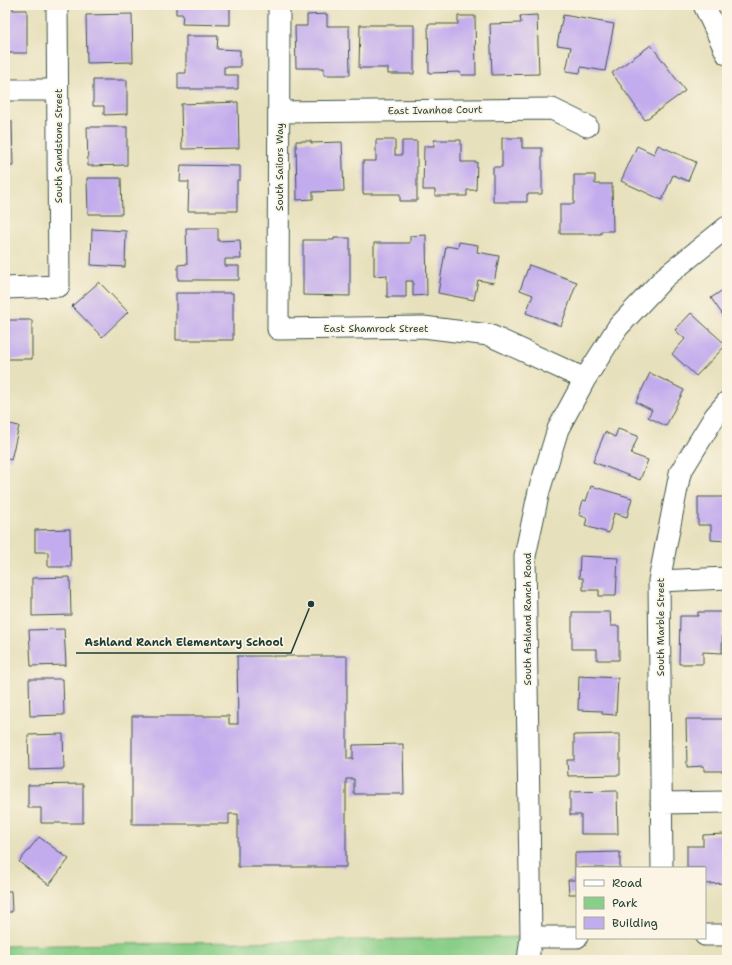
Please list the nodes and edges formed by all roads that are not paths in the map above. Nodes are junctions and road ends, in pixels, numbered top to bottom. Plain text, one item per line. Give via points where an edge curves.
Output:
1 (57, 5) edge
2 (279, 5) edge
3 (704, 5) edge
4 (727, 54) edge
5 (5, 90) edge
6 (57, 90) junction
7 (279, 112) junction
8 (587, 126) dead end
9 (727, 227) edge
10 (5, 288) edge
11 (278, 329) joint
12 (585, 379) junction
13 (727, 402) edge
14 (727, 578) edge
15 (659, 581) junction
16 (727, 802) edge
17 (661, 803) junction
18 (662, 867) edge
19 (706, 935) edge
20 (727, 935) edge
21 (576, 937) edge
22 (531, 938) junction
23 (528, 960) edge

1 - 6 street, South Sandstone Street
2 - 7 street, South Sailors Way
3 - 4 street
5 - 6 street
6 - 10 street, South Sandstone Street via 59,286
7 - 8 street, East Ivanhoe Court via 552,109
7 - 11 street, South Sailors Way
9 - 12 street, South Ashland Ranch Road via 665,277 618,327
11 - 12 street, East Shamrock Street via 423,327 489,335
12 - 22 street, South Ashland Ranch Road via 558,429 539,491 525,556
13 - 15 street, South Marble Street via 715,416 680,473
14 - 15 street
15 - 17 street, South Marble Street
16 - 17 street
17 - 18 street, South Marble Street
19 - 20 street
21 - 22 street
22 - 23 street, South Ashland Ranch Road

